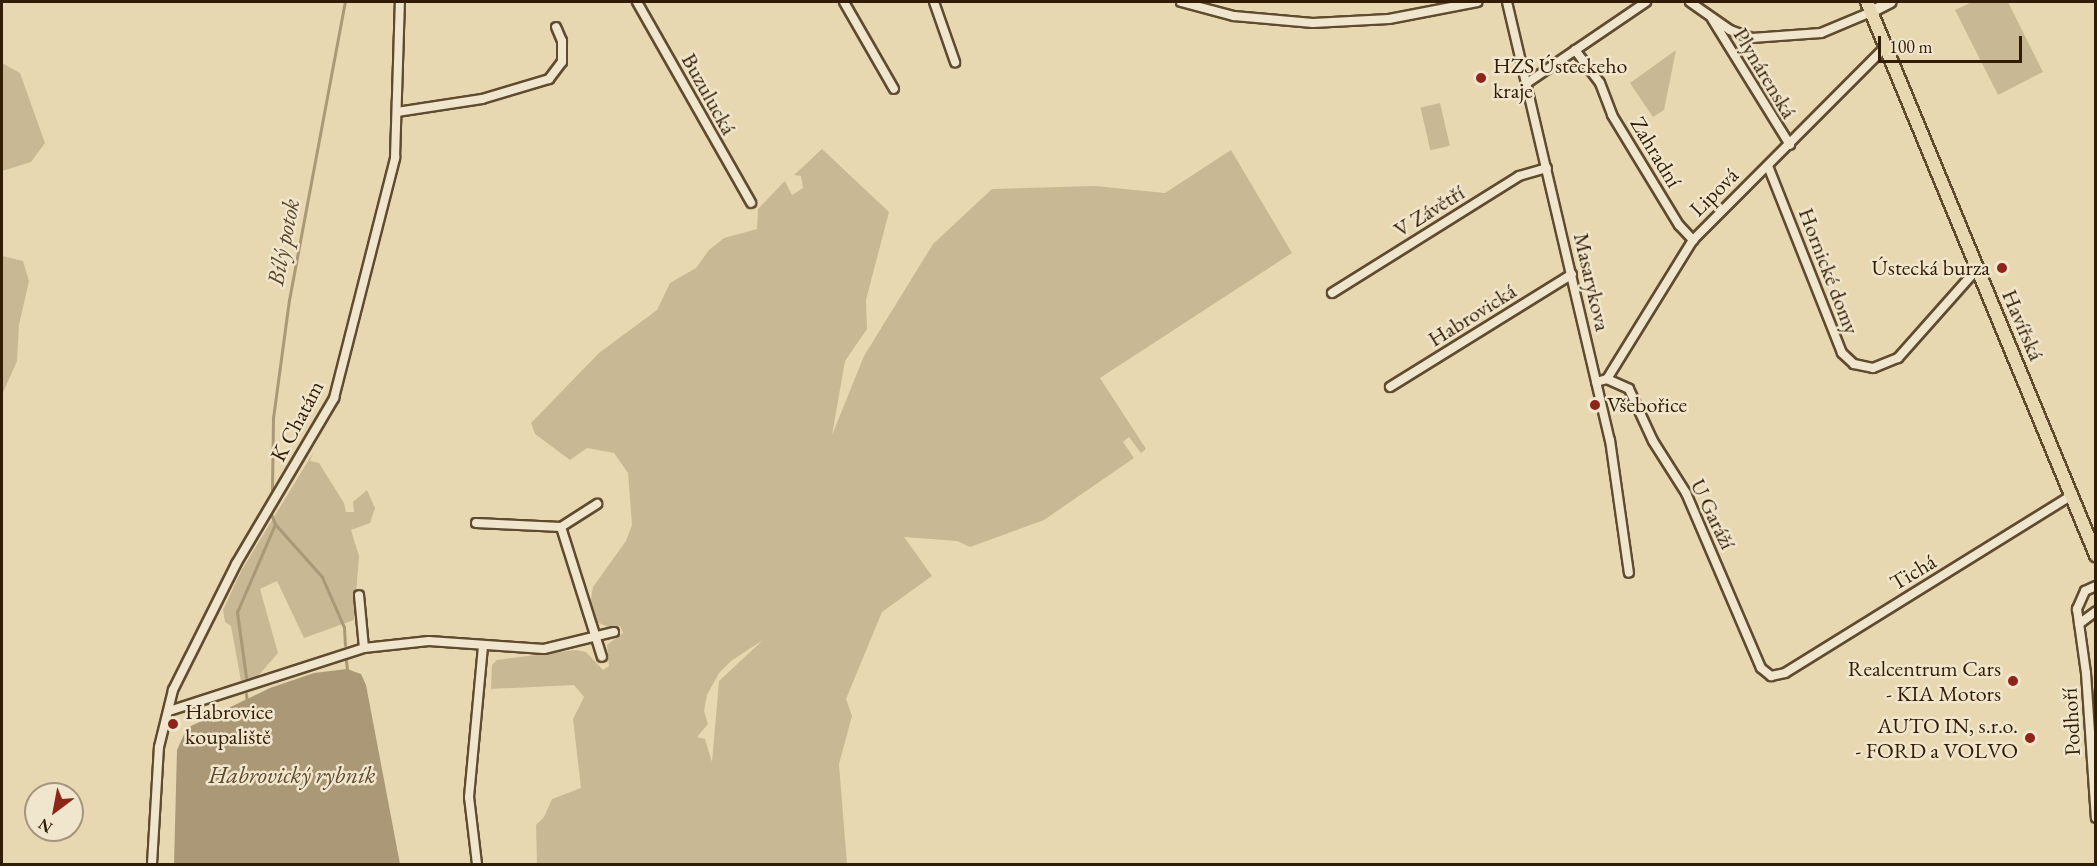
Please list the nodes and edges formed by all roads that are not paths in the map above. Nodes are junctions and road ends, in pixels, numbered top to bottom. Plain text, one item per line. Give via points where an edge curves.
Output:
1 (400, 2) edge
2 (637, 2) edge
3 (844, 2) edge
4 (934, 2) edge
5 (1181, 2) edge
6 (1477, 2) edge
7 (1507, 2) edge
8 (1646, 2) edge
9 (1690, 2) edge
10 (1891, 2) edge
11 (1869, 7) edge
12 (1712, 18) junction
13 (556, 27) dead end
14 (1885, 47) junction
15 (1575, 50) junction
16 (955, 62) dead end
17 (1527, 83) junction
18 (894, 89) dead end
19 (397, 112) junction
20 (1790, 145) junction
21 (1768, 166) junction
22 (1547, 168) junction
23 (751, 203) dead end
24 (1693, 240) junction
25 (1977, 269) junction
26 (1572, 274) junction
27 (1332, 292) dead end
28 (1607, 379) junction
29 (1596, 382) junction
30 (1390, 387) dead end
31 (2072, 495) junction
32 (597, 504) dead end
33 (476, 523) dead end
34 (561, 527) junction
35 (2096, 555) edge
36 (1629, 573) dead end
37 (2096, 586) edge
38 (359, 595) dead end
39 (2096, 611) edge
40 (2079, 624) junction
41 (614, 632) dead end
42 (597, 639) junction
43 (483, 647) junction
44 (364, 648) junction
45 (602, 657) dead end
46 (1771, 676) joint
47 (169, 711) junction
48 (2096, 818) edge
49 (152, 864) edge
50 (477, 864) edge

1 - 19 street, K Chatám
2 - 23 street, Buzulucká
3 - 18 street
4 - 16 street
5 - 6 street via 1234,16 1313,23 1389,19
7 - 17 street, Masarykova
8 - 15 street
9 - 12 street, Plynárenská
10 - 11 street
11 - 12 street, Plynárenská via 1821,33 1776,39 1752,38
11 - 14 main road, Havířská
12 - 20 street, Plynárenská
13 - 19 street via 562,41 562,62 549,79 482,99
14 - 20 street, Lipová
14 - 25 main road, Havířská
15 - 17 street
15 - 24 street, Zahradní via 1600,82 1612,115 1679,225
17 - 22 street, Masarykova
19 - 47 street, K Chatám via 395,158 334,399 236,564 173,690
20 - 21 street, Lipová
21 - 24 street, Lipová
21 - 25 street, Hornické domy via 1842,353 1854,364 1873,368 1898,358
22 - 26 street, Masarykova
22 - 27 street, V Závětří via 1520,176
24 - 28 street, Lipová
25 - 31 main road, Havířská
26 - 29 street, Masarykova
26 - 30 street, Habrovická
28 - 29 street
28 - 46 street, U Garáží via 1629,389 1653,441 1686,494 1761,668
29 - 36 street, Masarykova via 1619,490
31 - 35 main road, Havířská
31 - 46 street, Tichá via 1785,673
32 - 34 street
33 - 34 street
34 - 42 street
37 - 40 street, Podhoří via 2085,591 2080,599
38 - 44 street
39 - 40 street
40 - 48 street, Podhoří
41 - 42 street
42 - 43 street via 544,649
42 - 45 street
43 - 44 street via 429,641
43 - 50 street via 469,797
44 - 47 street
47 - 49 street, K Chatám via 159,747

